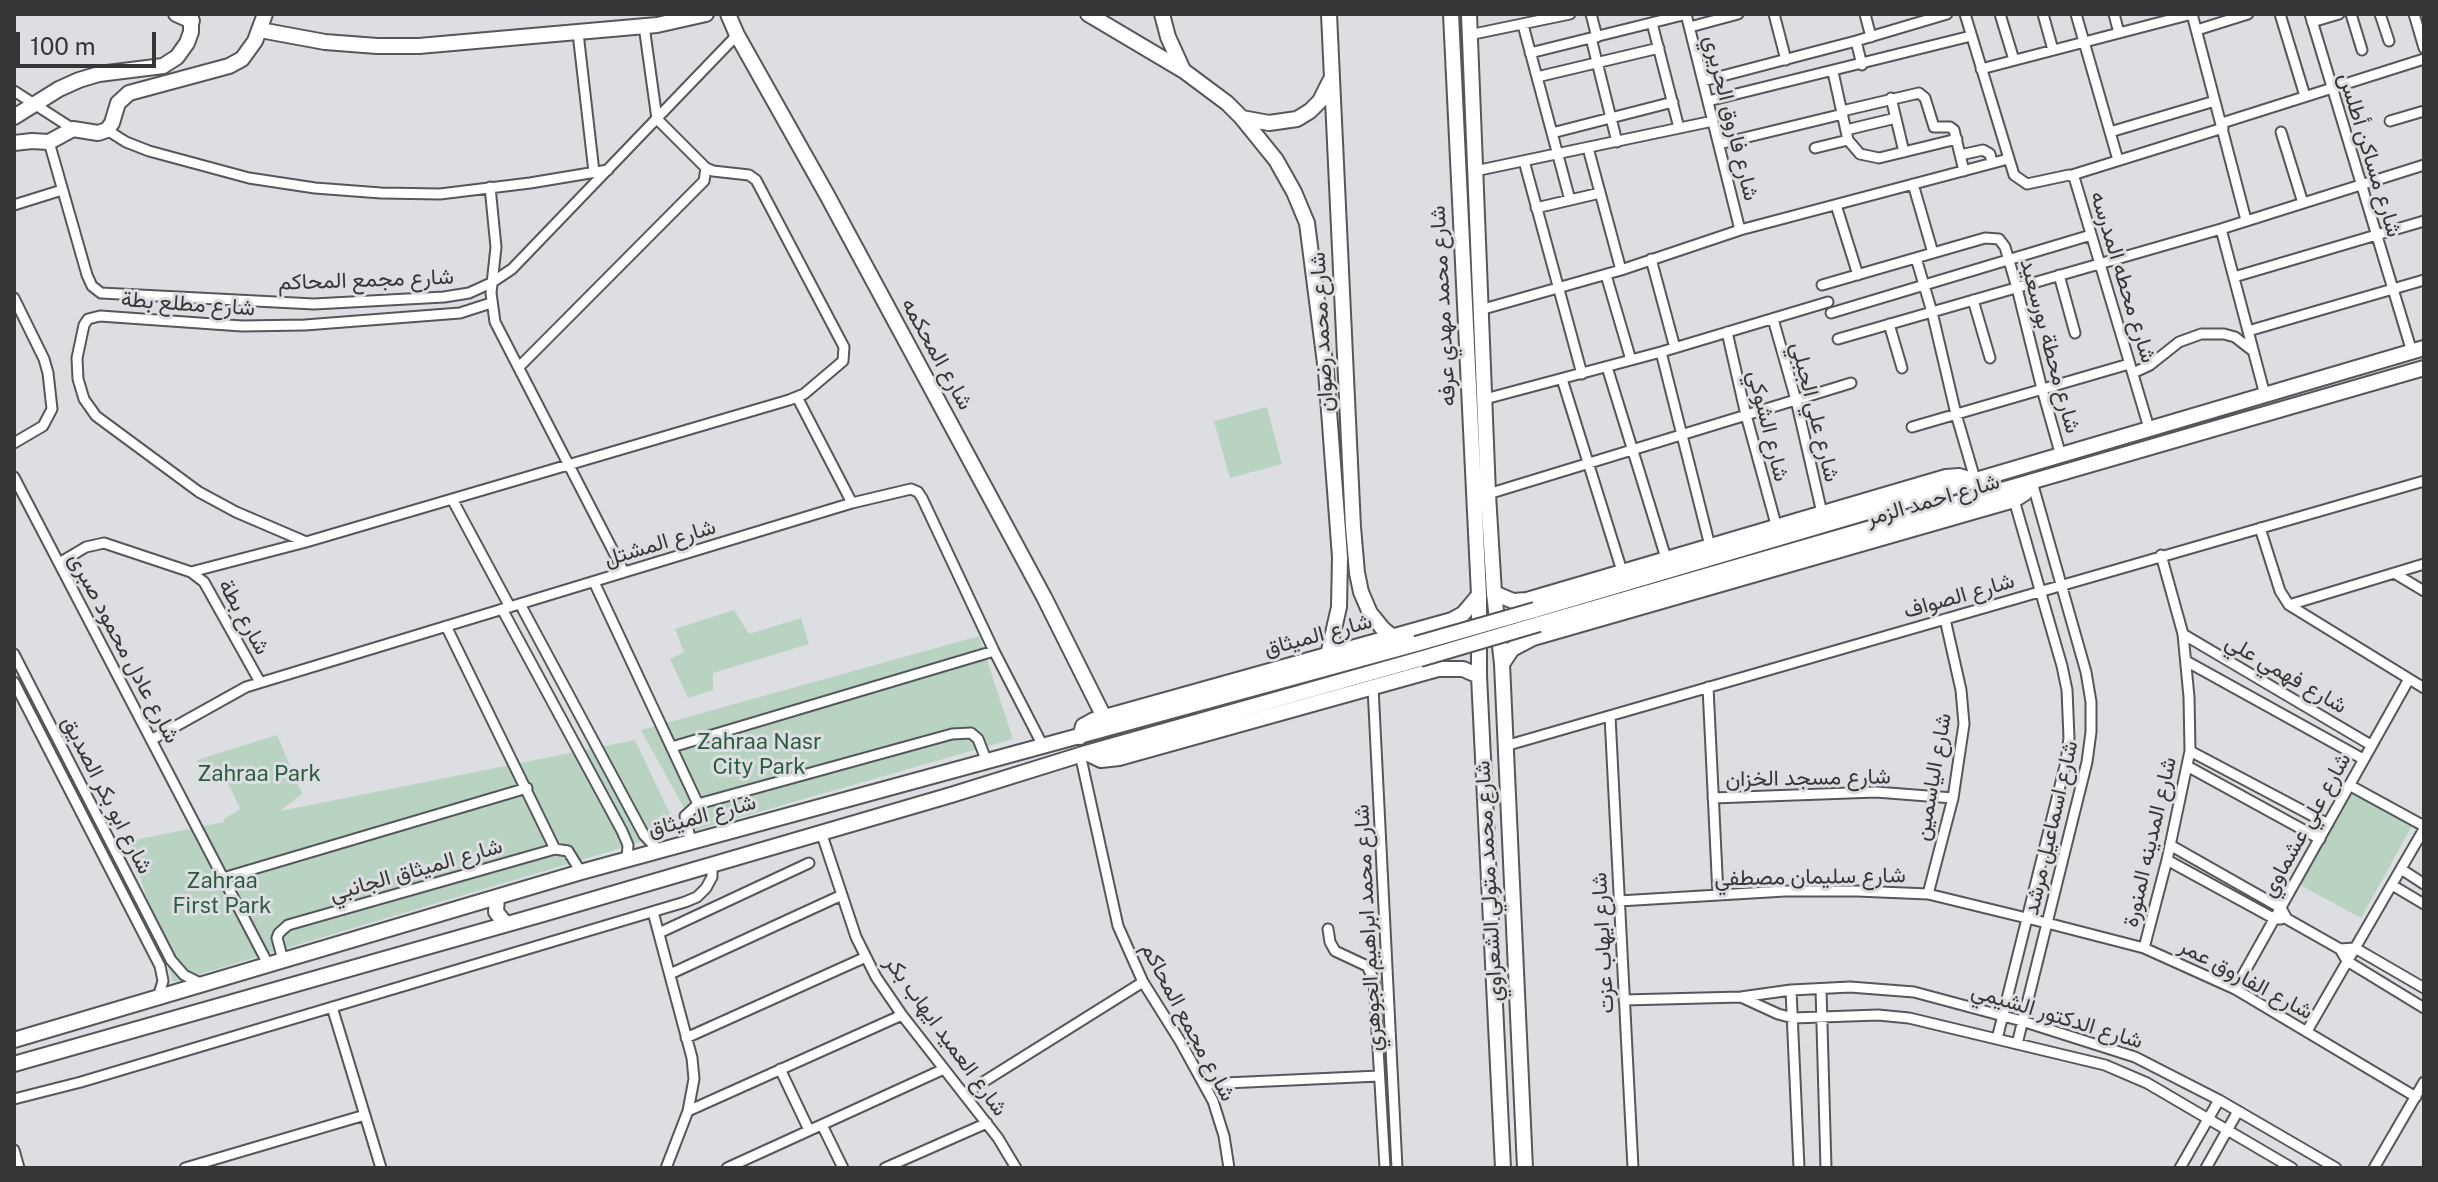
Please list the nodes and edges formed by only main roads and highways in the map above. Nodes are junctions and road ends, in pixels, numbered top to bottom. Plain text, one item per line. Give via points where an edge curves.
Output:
1 (176, 14) edge
2 (265, 14) edge
3 (706, 14) edge
4 (728, 14) edge
5 (1088, 14) edge
6 (1162, 14) edge
7 (1329, 14) edge
8 (1451, 14) edge
9 (1469, 14) edge
10 (191, 17) edge
11 (260, 30) junction
12 (146, 70) junction
13 (1184, 71) junction
14 (1332, 75) junction
15 (150, 87) junction
16 (14, 117) edge
17 (1242, 118) junction
18 (14, 143) edge
19 (2418, 350) edge
20 (2424, 368) edge
21 (1974, 480) junction
22 (2032, 482) junction
23 (1494, 593) junction
24 (1479, 595) junction
25 (1527, 600) junction
26 (1365, 604) junction
27 (1339, 607) junction
28 (1433, 626) junction
29 (1393, 637) junction
30 (1533, 638) junction
31 (1328, 655) junction
32 (1502, 664) junction
33 (1446, 667) junction
34 (1479, 676) junction
35 (1104, 717) junction
36 (1080, 737) junction
37 (1083, 754) junction
38 (1506, 767) junction
39 (1483, 769) junction
40 (1507, 796) junction
41 (1485, 798) junction
42 (497, 897) junction
43 (459, 908) junction
44 (506, 924) junction
45 (468, 935) junction
46 (14, 1040) edge
47 (14, 1064) edge
48 (1503, 1168) edge
49 (1525, 1168) edge

1 - 10 main road
2 - 11 main road
3 - 11 main road via 644,26 461,44 377,46
4 - 35 main road, شارع المحكمه
5 - 13 main road, شارع محمد رضوان
6 - 13 main road
7 - 14 main road, شارع محمد رضوان
8 - 24 main road, شارع محمد مهدي عرفه
9 - 23 main road, شارع محمد مهدي عرفه
10 - 12 main road via 187,43 177,57
11 - 15 main road via 237,62
12 - 15 main road
12 - 16 main road via 69,84
13 - 17 main road, شارع محمد رضوان
14 - 17 main road via 1320,101 1297,119 1269,123
14 - 26 main road, شارع محمد رضوان via 1353,527
15 - 18 main road via 121,99 107,130 73,129 49,142
17 - 27 main road, شارع محمد رضوان via 1276,160 1307,223 1327,385
19 - 21 main road, شارع احمد الزمر
20 - 22 main road, شارع احمد الزمر
21 - 25 main road, شارع احمد الزمر via 1953,476
21 - 36 main road, bridge
22 - 30 main road, شارع احمد الزمر via 2014,500
22 - 37 main road, bridge
23 - 25 main road, شارع احمد الزمر
23 - 32 main road, شارع محمد متولي الشعراوي
24 - 28 main road, شارع الميثاق via 1458,617
24 - 34 main road, شارع محمد متولي الشعراوي
25 - 30 main road via 1522,622
26 - 27 main road via 1353,610
26 - 29 main road, شارع محمد رضوان
27 - 31 main road, شارع محمد رضوان
28 - 29 main road, شارع الميثاق
28 - 33 main road via 1446,644
29 - 31 main road, شارع الميثاق
30 - 32 main road, شارع احمد الزمر via 1512,649
31 - 35 main road, شارع الميثاق
32 - 38 main road, شارع محمد متولي الشعراوي
33 - 34 main road
33 - 37 main road via 1110,760
34 - 39 main road, شارع محمد متولي الشعراوي
35 - 36 main road, شارع الميثاق via 1083,726
36 - 42 main road, شارع الميثاق
37 - 44 main road
38 - 39 main road via 1494,776
38 - 40 main road, شارع محمد متولي الشعراوي
39 - 41 main road, شارع محمد متولي الشعراوي
40 - 41 main road via 1497,789
40 - 49 main road, شارع محمد متولي الشعراوي
41 - 48 main road, شارع محمد متولي الشعراوي
42 - 43 main road, شارع الميثاق
42 - 44 main road via 496,912
43 - 45 main road via 469,920
43 - 46 main road, شارع الميثاق
44 - 45 main road
45 - 47 main road

